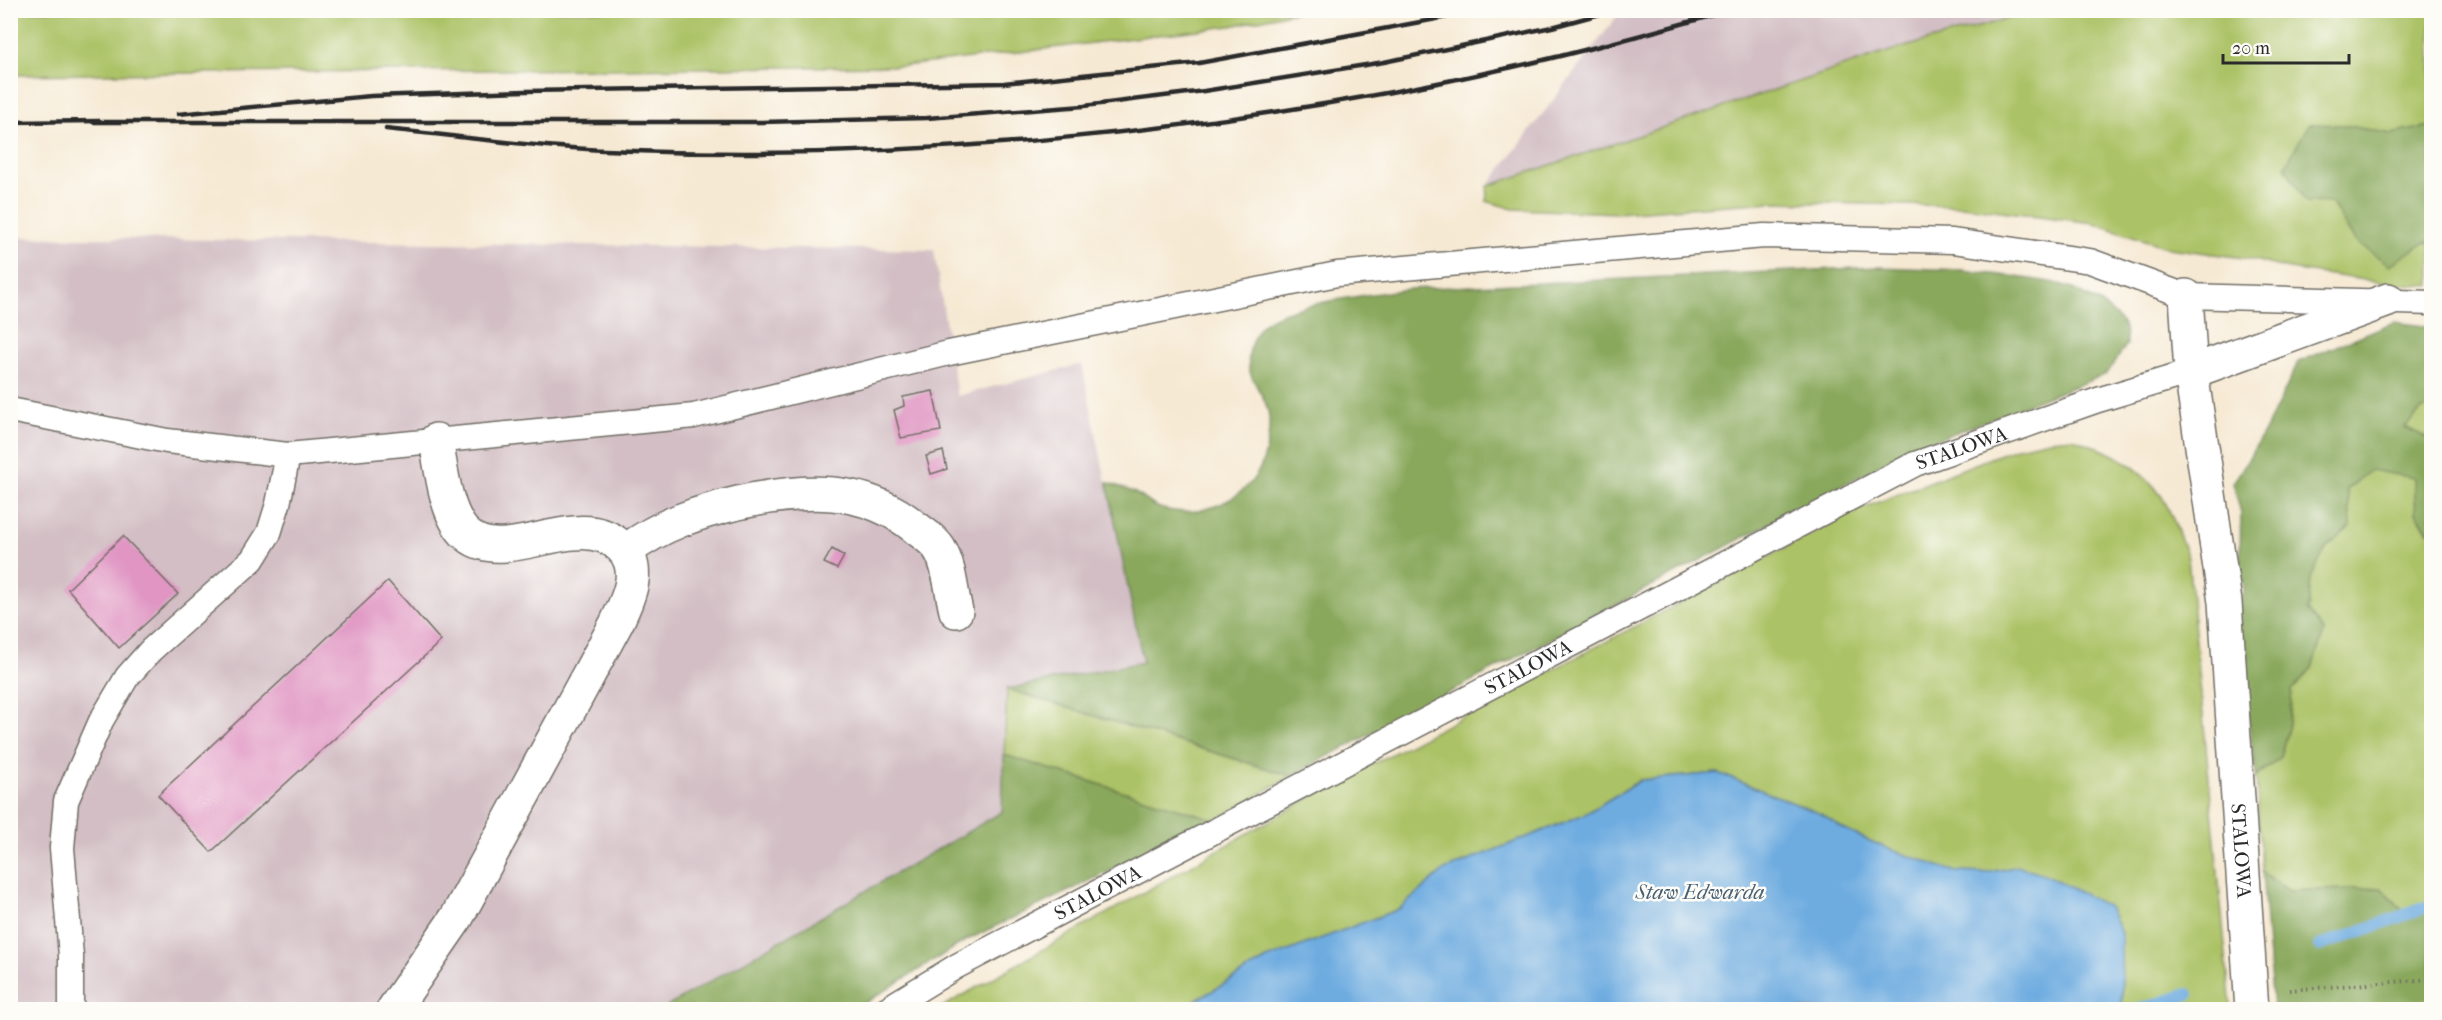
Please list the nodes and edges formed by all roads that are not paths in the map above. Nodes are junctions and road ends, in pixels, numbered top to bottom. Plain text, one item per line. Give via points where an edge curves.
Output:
1 (2186, 296) junction
2 (2386, 301) junction
3 (2432, 303) edge
4 (2191, 372) junction
5 (10, 411) edge
6 (436, 440) junction
7 (288, 455) junction
8 (626, 551) junction
9 (956, 611) dead end
10 (2252, 1001) edge
11 (71, 1010) edge
12 (393, 1010) edge
13 (885, 1010) edge

1 - 2 lane
1 - 4 street, STALOWA
1 - 6 lane via 2091,261 1953,241 1764,236 1337,274 950,353 694,416
2 - 3 lane
2 - 4 street
4 - 10 street, STALOWA via 2225,602
4 - 13 lane, STALOWA via 1914,464 957,966
5 - 7 lane via 167,441
6 - 7 lane
6 - 8 street via 456,519 465,532 484,544 582,532 609,538
7 - 11 lane via 269,533 252,560 127,676 101,721 66,801 62,848
8 - 9 street via 659,530 703,511 802,492 849,496 907,520 939,548
8 - 12 street via 633,582 616,624 457,917

